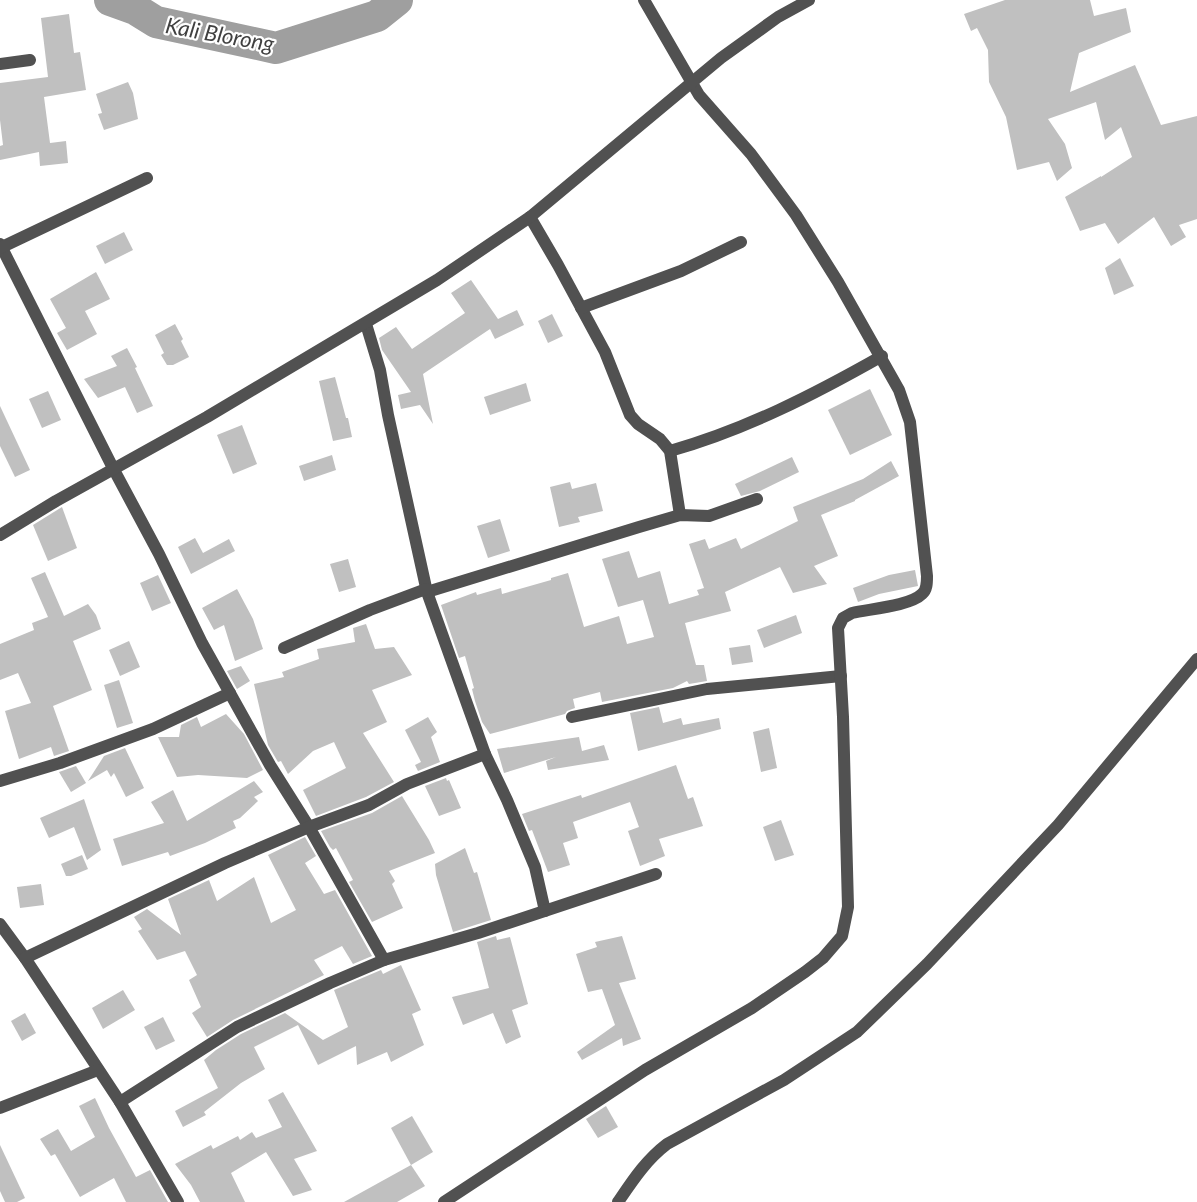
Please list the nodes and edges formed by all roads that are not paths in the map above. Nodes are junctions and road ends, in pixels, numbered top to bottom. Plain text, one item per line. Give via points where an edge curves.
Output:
1 (644, 0) edge
2 (809, 0) edge
3 (30, 60) dead end
4 (0, 64) edge
5 (691, 83) junction
6 (147, 178) dead end
7 (530, 217) junction
8 (741, 242) dead end
9 (0, 247) edge
10 (581, 308) junction
11 (366, 324) junction
12 (882, 356) junction
13 (670, 451) junction
14 (113, 468) junction
15 (758, 499) dead end
16 (680, 515) junction
17 (0, 535) edge
18 (426, 591) junction
19 (284, 648) dead end
20 (1197, 659) edge
21 (841, 676) junction
22 (230, 693) junction
23 (572, 717) dead end
24 (485, 754) junction
25 (0, 781) edge
26 (309, 827) junction
27 (656, 874) dead end
28 (545, 911) junction
29 (0, 924) edge
30 (25, 958) junction
31 (384, 960) junction
32 (99, 1070) junction
33 (120, 1102) junction
34 (0, 1108) edge
35 (178, 1202) edge
36 (444, 1202) edge
37 (618, 1202) edge

1 - 5 street
2 - 5 street via 758,31
3 - 4 street
5 - 7 street
5 - 12 street via 789,205
6 - 9 street
7 - 10 street
7 - 11 street
8 - 10 street via 681,271
9 - 14 street
10 - 13 street via 605,352 630,415
11 - 14 street
11 - 18 street via 380,370
12 - 13 street via 806,398
12 - 21 street via 910,422 926,587 914,599 843,618 838,628
13 - 16 street
14 - 17 street
14 - 22 street
15 - 16 street via 709,516
16 - 18 street
18 - 19 street via 370,610
18 - 24 street
20 - 37 street via 1058,825 857,1032 784,1080 668,1144 640,1169
21 - 23 street via 707,688
21 - 36 street via 848,907 842,936 834,947 752,1008 645,1070
22 - 25 street via 153,729
22 - 26 street
24 - 26 street via 401,787 355,812
24 - 28 street via 535,867
26 - 30 street
26 - 31 street
27 - 28 street
28 - 31 street
29 - 30 street
30 - 32 street
31 - 33 street via 237,1027
32 - 33 street
32 - 34 street
33 - 35 street

